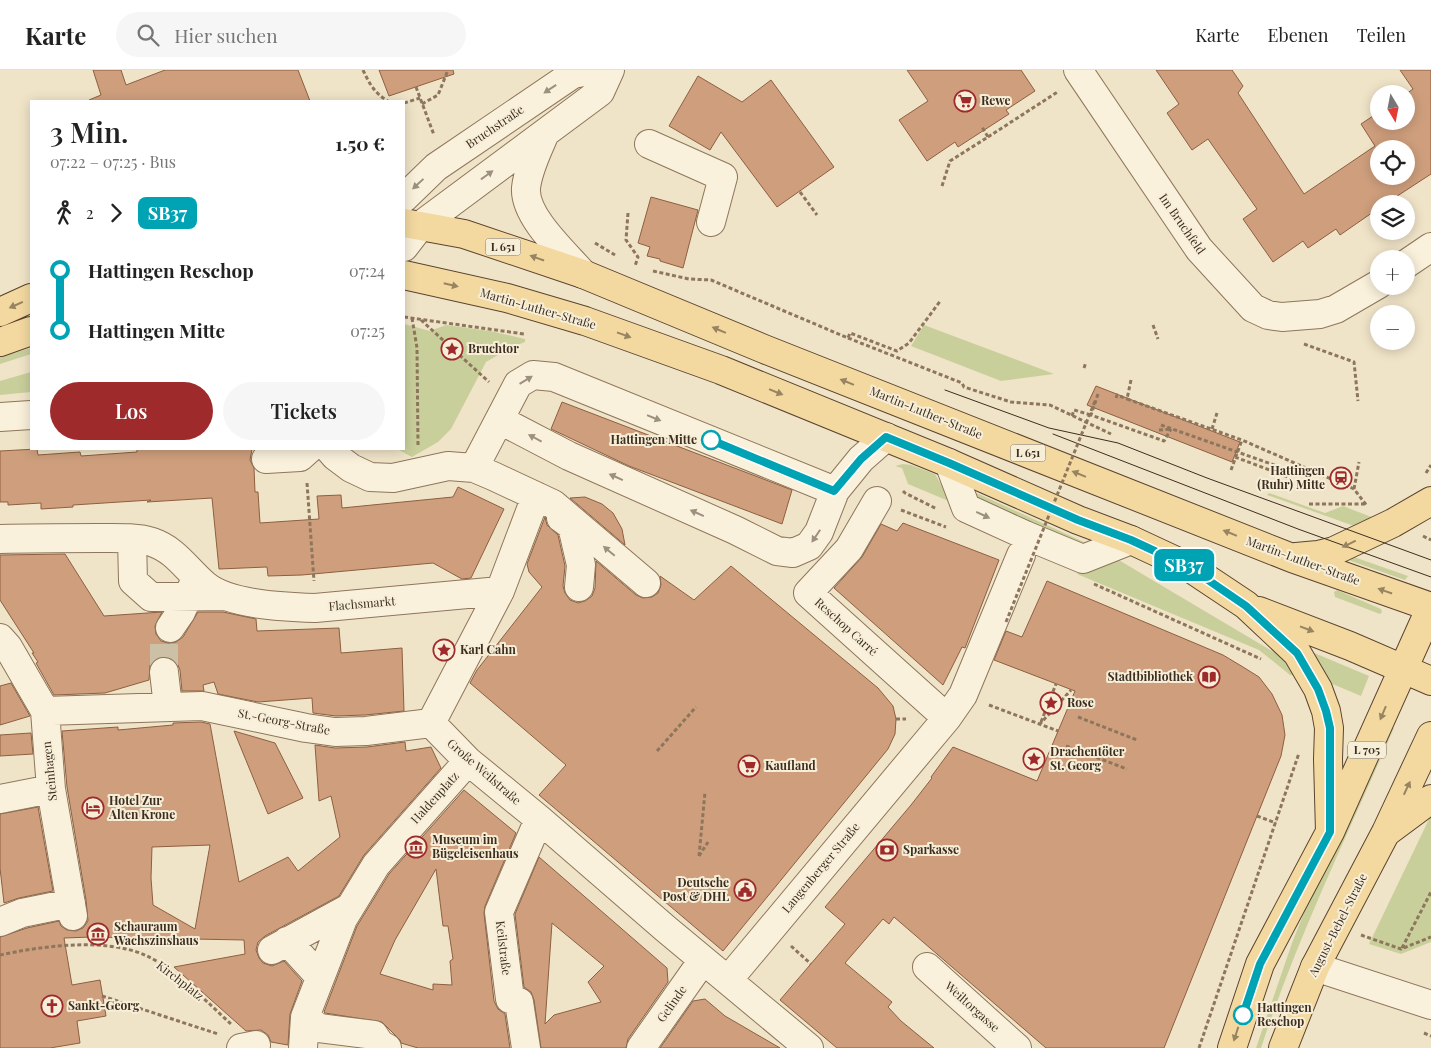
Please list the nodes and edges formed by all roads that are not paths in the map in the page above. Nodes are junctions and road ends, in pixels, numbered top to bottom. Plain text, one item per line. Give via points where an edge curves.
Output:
1 (594, 70) edge
2 (610, 70) edge
3 (1078, 70) edge
4 (545, 133) junction
5 (649, 144) dead end
6 (405, 197) edge
7 (711, 222) dead end
8 (412, 224) edge
9 (405, 244) edge
10 (1431, 247) edge
11 (1415, 258) edge
12 (583, 274) junction
13 (405, 275) edge
14 (1370, 289) edge
15 (30, 298) edge
16 (0, 312) edge
17 (30, 331) edge
18 (0, 342) edge
19 (30, 415) edge
20 (0, 418) edge
21 (500, 420) junction
22 (886, 437) junction
23 (308, 450) edge
24 (330, 450) edge
25 (266, 460) dead end
26 (474, 468) junction
27 (834, 491) junction
28 (544, 500) junction
29 (877, 501) dead end
30 (1431, 501) edge
31 (0, 539) edge
32 (132, 539) junction
33 (793, 553) junction
34 (1021, 555) dead end
35 (1292, 558) junction
36 (646, 583) dead end
37 (192, 587) junction
38 (579, 587) dead end
39 (500, 591) junction
40 (808, 592) junction
41 (1246, 606) junction
42 (1431, 607) edge
43 (170, 628) tunnel mouth
44 (0, 638) edge
45 (1402, 668) junction
46 (164, 672) tunnel mouth
47 (1431, 681) edge
48 (168, 707) junction
49 (45, 711) junction
50 (947, 718) junction
51 (431, 723) junction
52 (1431, 736) edge
53 (468, 761) junction
54 (51, 790) junction
55 (0, 799) edge
56 (1431, 799) edge
57 (539, 819) junction
58 (1330, 832) junction
59 (1386, 832) junction
60 (349, 908) junction
61 (0, 922) edge
62 (703, 960) junction
63 (927, 967) dead end
64 (1315, 967) junction
65 (320, 977) junction
66 (728, 980) junction
67 (1425, 995) edge
68 (305, 1017) junction
69 (304, 1048) edge
70 (387, 1048) edge
71 (526, 1048) edge
72 (641, 1048) edge
73 (809, 1048) edge
74 (1017, 1048) edge
75 (1232, 1048) edge
76 (1283, 1048) edge

1 -> 6 street, Bruchstraße via 573,74 436,167
2 - 4 street via 600,92
3 - 14 street, Im Bruchfeld via 1199,250 1253,308 1282,317 1320,314 1336,309
8 -> 4 street via 462,193
4 - 12 street via 528,178 526,200 536,221
5 - 7 street via 723,176
8 - 9 street
12 -> 8 main road, Martin-Luther-Straße / L 651 via 464,234
10 - 11 street
35 -> 12 main road, Martin-Luther-Straße / L 651
13 -> 22 main road, Martin-Luther-Straße via 507,298 585,321 721,370
15 -> 16 main road
17 - 18 main road
19 - 20 street
21 - 26 street
21 -> 27 street via 518,384 533,375 554,377
33 -> 21 street via 778,551 569,456
22 - 27 street via 861,459
22 -> 41 main road, Martin-Luther-Straße via 1189,567
23 - 25 street via 300,457
24 - 26 street via 350,468 370,476 393,478 448,466
26 - 28 street
27 -> 33 street via 820,532 809,546
36 -> 28 street
28 - 38 street via 551,510 572,526 581,565
28 - 39 street
29 - 40 street, Reschop Carré via 848,550
30 -> 35 main road, L 651 via 1334,551
31 - 32 street, Flachsmarkt
32 - 37 street, Flachsmarkt via 150,541 172,552
32 - 37 street via 133,581 151,597
33 - 40 street via 801,582
34 - 50 street via 963,695
42 -> 35 main road, Martin-Luther-Straße / L 651
37 - 39 street, Flachsmarkt via 210,589 243,601 315,608
37 - 43 street
39 - 51 street
40 - 50 street, Reschop Carré
41 -> 45 main road, Martin-Luther-Straße
41 - 58 main road, Martin-Luther-Straße via 1297,653 1324,704 1330,728
42 - 45 main road, Martin-Luther-Straße / L 705
44 - 49 street, Steinhagen
45 - 47 main road, Martin-Luther-Straße
45 -> 58 main road, L 705
46 - 48 street
48 - 49 street, St.-Georg-Straße
48 - 51 street, St.-Georg-Straße via 202,706 335,732
49 - 54 street, Steinhagen
50 - 66 street, Langenberger Straße
51 - 53 street, Große Weilstraße
59 -> 52 main road, August-Bebel-Straße
53 - 57 street, Große Weilstraße
53 - 60 street, Haldenplatz via 376,865
54 - 55 street
54 - 61 street, Steinhagen via 72,909 22,913
56 - 59 main road, August-Bebel-Straße
57 - 62 street, Große Weilstraße
57 - 71 street, Keilstraße via 499,912 510,999 519,1002
58 -> 75 main road, L 705 via 1260,964
59 - 64 main road, August-Bebel-Straße
60 - 65 street, Haldenplatz
60 - 65 street, Haldenplatz via 279,946
62 - 66 street, Große Weilstraße
62 - 72 street, Gelinde
63 - 74 street, Weiltorgasse
64 - 67 street
64 - 76 main road, August-Bebel-Straße
65 - 68 street, Haldenplatz
66 - 73 street, Große Weilstraße
68 - 69 street, Haldenplatz
68 - 70 street via 319,1028 374,1035

